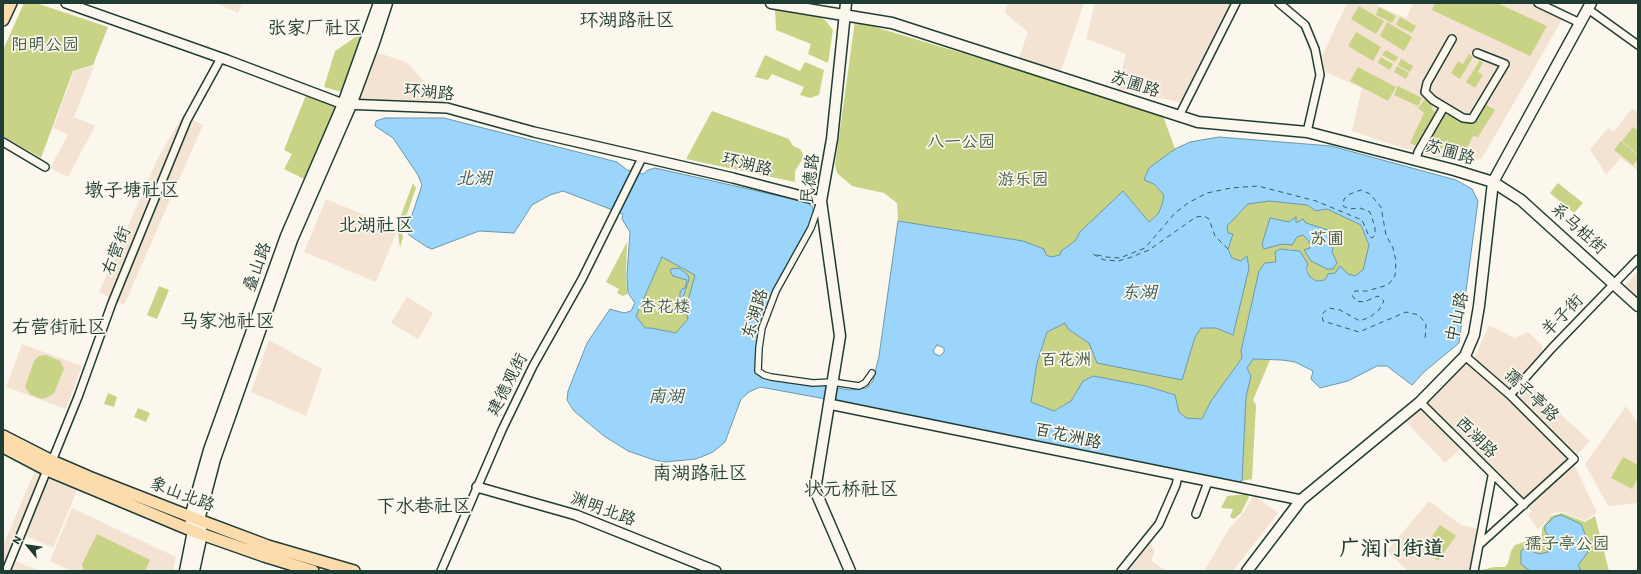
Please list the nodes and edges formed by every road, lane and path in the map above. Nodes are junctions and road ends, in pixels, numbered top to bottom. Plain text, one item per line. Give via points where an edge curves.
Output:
1 (11, 3) edge
2 (66, 3) edge
3 (378, 3) edge
4 (387, 3) edge
5 (771, 3) edge
6 (846, 3) edge
7 (1236, 3) edge
8 (1279, 3) edge
9 (1538, 3) edge
10 (1590, 6) edge
11 (844, 16) junction
12 (3, 20) edge
13 (1580, 24) junction
14 (1452, 39) dead end
15 (1638, 45) edge
16 (1476, 52) dead end
17 (221, 58) junction
18 (347, 105) junction
19 (1444, 106) junction
20 (1180, 116) junction
21 (1307, 132) junction
22 (3, 142) edge
23 (642, 158) junction
24 (1416, 160) junction
25 (45, 167) dead end
26 (1493, 182) junction
27 (821, 201) junction
28 (1638, 258) edge
29 (1615, 284) junction
30 (1638, 306) edge
31 (1465, 356) junction
32 (872, 373) dead end
33 (832, 382) junction
34 (1510, 395) junction
35 (1420, 402) junction
36 (829, 404) junction
37 (3, 436) edge
38 (3, 447) edge
39 (1462, 451) dead end
40 (50, 465) junction
41 (1178, 476) junction
42 (1492, 478) junction
43 (1208, 482) junction
44 (477, 487) junction
45 (1301, 500) junction
46 (1524, 505) junction
47 (1196, 514) dead end
48 (194, 518) junction
49 (198, 532) junction
50 (1479, 545) junction
51 (6, 571) edge
52 (185, 571) edge
53 (194, 571) edge
54 (313, 571) edge
55 (354, 571) edge
56 (441, 571) edge
57 (716, 571) edge
58 (850, 571) edge
59 (1121, 571) edge
60 (1247, 571) edge
61 (1474, 571) edge

1 - 12 main road
2 - 17 street, 环湖路
3 - 18 main road, 叠山路
4 - 18 main road, 叠山路 via 374,43
5 - 11 main road, 苏圃路
6 - 11 main road, 民德路
7 - 20 street
8 - 21 street via 1305,25 1315,49 1320,75
9 - 13 street
10 - 13 main road, 中山路
10 - 15 street
11 - 20 main road, 苏圃路 via 892,23
11 - 27 main road, 民德路 via 832,139
13 - 26 main road, 中山路
14 - 19 street via 1427,83 1426,92 1433,100
16 - 19 street via 1505,64 1472,119 1463,118
17 - 18 street, 环湖路
17 - 40 street, 右营街 via 181,134
18 - 23 street, 环湖路 via 447,108
18 - 48 main road, 叠山路 via 292,240
19 - 24 street
20 - 21 main road, 苏圃路 via 1198,122
21 - 24 main road, 苏圃路
22 - 25 street
23 - 27 street, 环湖路
23 - 44 street, 建德观街 via 582,279 530,373
24 - 26 main road, 苏圃路
26 - 29 main road, 系马桩街 via 1521,200
26 - 31 main road, 中山路 via 1479,306 1474,335
27 - 33 main road, 民德路 via 840,336
27 - 33 street, 东湖路 via 811,228 776,291 762,328 758,371 778,378 813,383
28 - 29 street, 羊子街
29 - 30 main road, 系马桩街
29 - 34 street, 羊子街
31 - 34 street, 孺子亭路
31 - 35 main road, 中山路
32 - 33 street, 东湖路 via 865,383 859,386
33 - 36 main road, 民德路
34 - 46 street, 孺子亭路 via 1574,459
35 - 42 street, 西湖路
35 - 45 main road, 中山路
36 - 41 street, 百花洲路
36 - 58 main road via 815,490
37 - 40 main road, 象山北路
38 - 40 main road, 象山北路
39 - 42 street
40 - 48 main road, 象山北路
40 - 49 main road, 象山北路
40 - 51 street, 右营街
41 - 43 street, 百花洲路
41 - 59 street via 1159,524
42 - 46 street
42 - 50 street, 西湖路
43 - 45 street, 百花洲路
43 - 47 street
44 - 56 street, 建德观街
44 - 57 street, 渊明北路 via 588,520
45 - 60 main road, 中山路
46 - 50 street
48 - 49 main road, 叠山路
48 - 55 main road, 象山北路 via 268,546
49 - 52 main road, 叠山路
49 - 53 main road, 叠山路
49 - 54 main road, 象山北路
50 - 61 street, 西湖路

